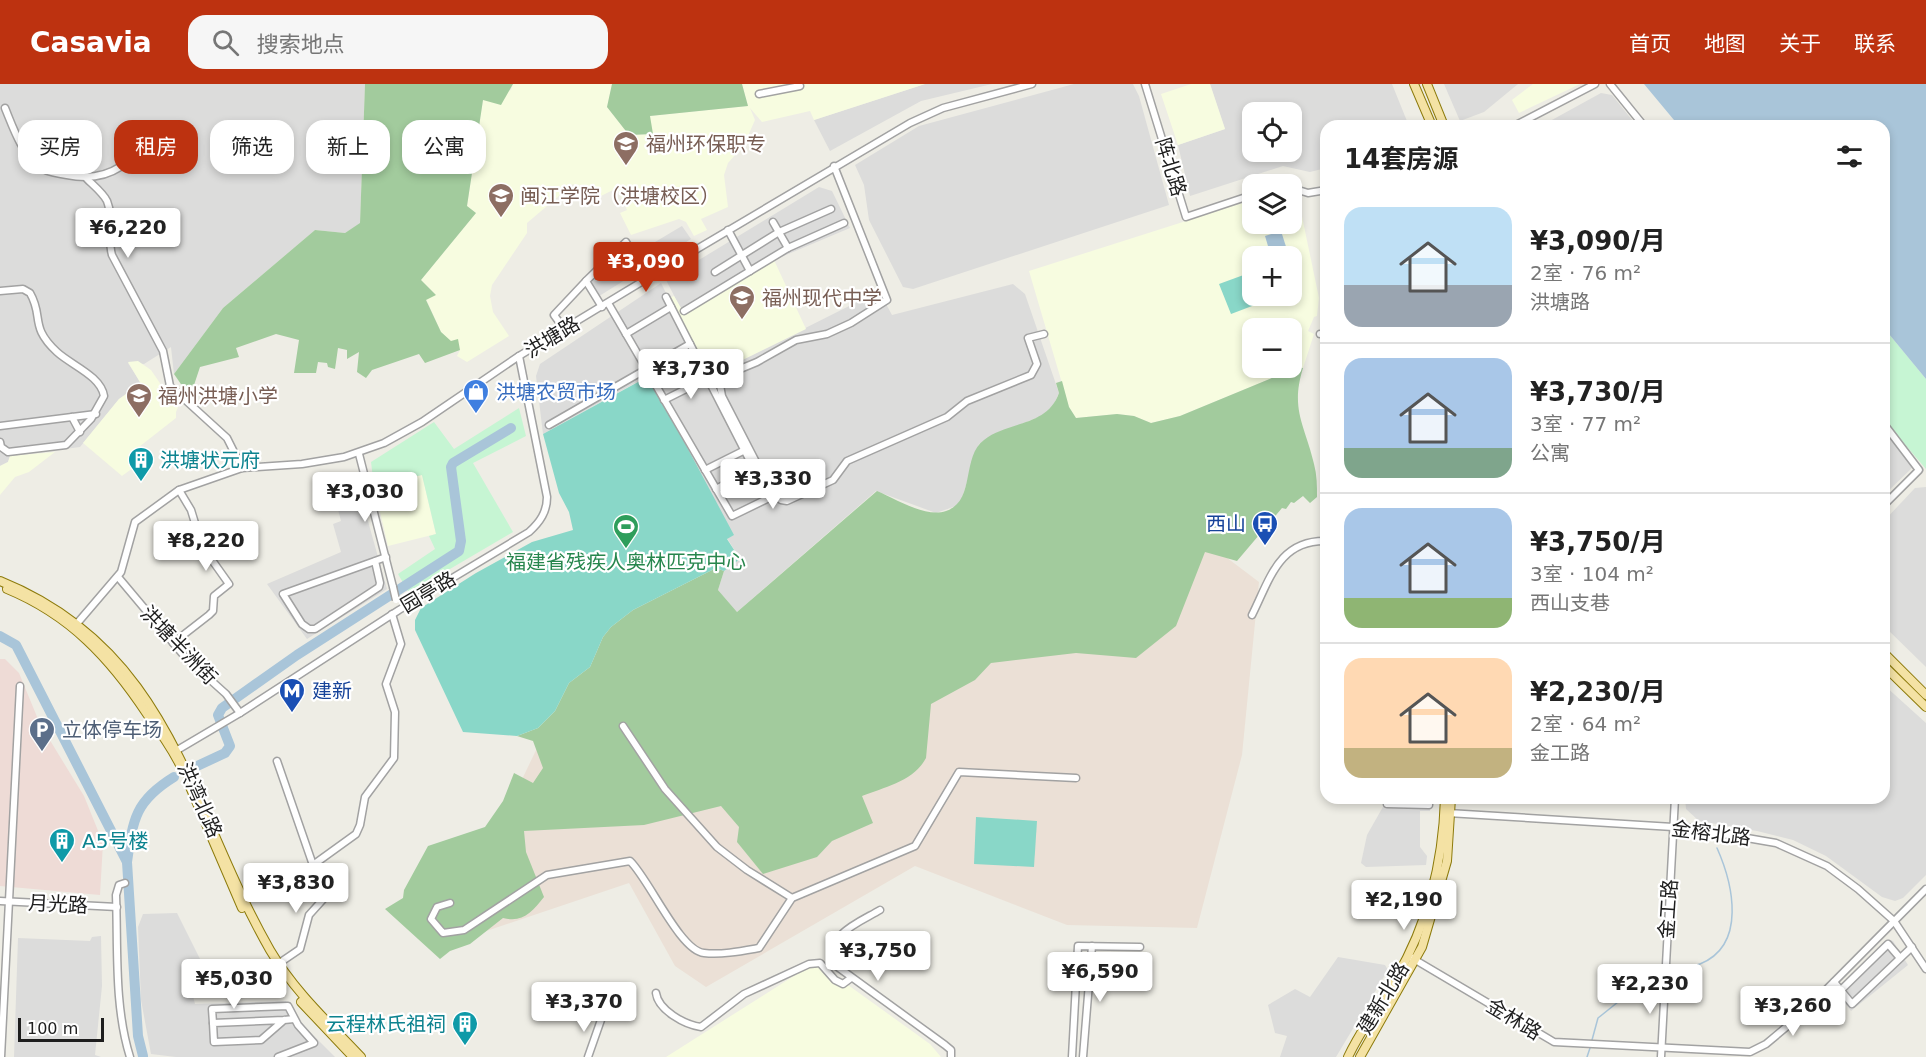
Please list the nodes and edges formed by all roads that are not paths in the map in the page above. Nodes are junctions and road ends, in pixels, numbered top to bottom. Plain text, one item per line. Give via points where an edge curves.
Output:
1 (800, 84) edge
2 (1032, 84) edge
3 (1145, 84) edge
4 (1414, 84) edge
5 (1427, 84) edge
6 (1595, 84) edge
7 (1610, 84) edge
8 (759, 94) dead end
9 (5, 108) dead end
10 (1429, 120) edge
11 (1442, 120) edge
12 (1526, 120) edge
13 (1639, 120) edge
14 (834, 166) junction
15 (114, 171) edge
16 (87, 179) junction
17 (1302, 191) edge
18 (1320, 191) edge
19 (1242, 198) edge
20 (831, 209) dead end
21 (773, 222) dead end
22 (844, 223) dead end
23 (728, 230) junction
24 (779, 232) junction
25 (788, 248) junction
26 (741, 255) junction
27 (750, 271) junction
28 (715, 272) dead end
29 (648, 278) junction
30 (586, 281) junction
31 (0, 291) edge
32 (666, 297) dead end
33 (605, 305) junction
34 (672, 307) junction
35 (684, 311) dead end
36 (565, 330) junction
37 (626, 334) junction
38 (1044, 334) dead end
39 (690, 344) junction
40 (519, 356) junction
41 (646, 369) junction
42 (708, 378) junction
43 (664, 400) junction
44 (96, 414) junction
45 (72, 417) junction
46 (549, 425) dead end
47 (0, 426) edge
48 (80, 432) junction
49 (1890, 432) edge
50 (0, 442) edge
51 (745, 450) junction
52 (358, 454) junction
53 (242, 468) junction
54 (705, 470) junction
55 (716, 489) junction
56 (179, 490) junction
57 (767, 499) dead end
58 (1890, 499) edge
59 (1320, 542) edge
60 (386, 557) junction
61 (375, 561) junction
62 (117, 577) junction
63 (0, 581) edge
64 (0, 586) edge
65 (399, 610) junction
66 (392, 614) junction
67 (1252, 615) dead end
68 (76, 625) junction
69 (173, 643) junction
70 (1890, 659) edge
71 (1890, 672) edge
72 (20, 686) dead end
73 (1926, 695) edge
74 (1926, 707) edge
75 (240, 713) junction
76 (622, 726) dead end
77 (175, 751) junction
78 (277, 761) dead end
79 (1076, 778) dead end
80 (1387, 804) edge
81 (1429, 804) edge
82 (1446, 804) edge
83 (1450, 804) edge
84 (1675, 804) edge
85 (1448, 813) junction
86 (1673, 827) junction
87 (313, 865) junction
88 (125, 883) dead end
89 (1926, 889) edge
90 (792, 898) junction
91 (0, 901) edge
92 (9, 902) junction
93 (450, 903) dead end
94 (117, 907) junction
95 (880, 910) dead end
96 (1894, 921) junction
97 (1092, 946) junction
98 (1140, 947) dead end
99 (1912, 947) junction
100 (1408, 955) junction
101 (1900, 958) junction
102 (1416, 960) junction
103 (277, 965) junction
104 (1926, 969) edge
105 (851, 978) junction
106 (1834, 981) junction
107 (1841, 990) junction
108 (656, 993) dead end
109 (602, 1017) dead end
110 (294, 1019) junction
111 (284, 1020) junction
112 (213, 1023) junction
113 (1661, 1049) junction
114 (1, 1057) edge
115 (130, 1057) edge
116 (278, 1057) edge
117 (353, 1057) edge
118 (361, 1057) edge
119 (588, 1057) edge
120 (951, 1057) edge
121 (1072, 1057) edge
122 (1083, 1057) edge
123 (1348, 1057) edge
124 (1359, 1057) edge
125 (1661, 1057) edge

1 - 8 street
2 - 14 street, 洪塘路 via 935,110
3 - 19 street, 阵北路 via 1186,217
4 - 10 main road
5 - 11 main road
6 - 12 street
7 - 13 street
9 - 16 street via 22,147 38,166 45,171
14 - 23 street, 洪塘路
14 - 38 street via 887,300 851,323 827,334 796,340 728,374 720,386 772,493 778,498 790,500 833,480 847,461 947,417 967,401 1031,375 1037,364 1028,338
15 - 16 street
16 - 53 street via 107,200 112,255 163,351 172,388 234,450
17 - 18 street
20 - 24 street
21 - 24 street
22 - 25 street
23 - 26 street
23 - 29 street, 洪塘路
24 - 25 street
24 - 26 street
25 - 27 street
26 - 27 street
26 - 28 street
27 - 35 street
29 - 30 street via 626,242
29 - 33 street, 洪塘路
30 - 33 street
30 - 36 street via 554,315
31 - 44 street via 30,293 44,339 102,386 104,400
32 - 34 street
33 - 36 street, 洪塘路
33 - 37 street
34 - 37 street
34 - 39 street
36 - 40 street, 洪塘路
37 - 41 street
39 - 41 street
39 - 42 street
40 - 52 street, 洪塘路 via 422,422
40 - 65 street, 园亭路 via 547,497 542,518 529,532
41 - 43 street
41 - 46 street
42 - 43 street
42 - 51 street
43 - 54 street
44 - 45 street
44 - 48 street
45 - 47 street
45 - 48 street
48 - 50 street via 60,447 8,452
49 - 58 street via 1919,470
51 - 54 street
51 - 55 street via 754,469
52 - 53 street, 洪塘路 via 302,464
52 - 60 street
53 - 56 street, 洪塘路
54 - 55 street
55 - 57 street via 732,516
56 - 62 street, 洪塘路 via 135,522
56 - 69 street via 189,504 202,546 229,584 214,596 213,611
59 - 67 street via 1300,544 1280,561
60 - 61 street
60 - 65 street, bridge
61 - 61 street via 379,587 315,629 309,630 302,624 283,594
62 - 68 street
62 - 69 street, 洪塘半洲街
63 - 68 main road, 洪湾北路 via 38,597
64 - 68 main road, 洪湾北路
65 - 66 street, 园亭路
66 - 75 street, 园亭路
66 - 87 street via 401,644 386,681 395,716 394,758 365,796 356,834
68 - 77 main road, 洪湾北路 via 120,674
69 - 75 street, 洪塘半洲街
70 - 73 main road
71 - 74 main road
72 - 92 street
75 - 77 street, 园亭路
76 - 90 street via 665,789 717,847
77 - 103 main road, 洪湾北路 via 234,893
78 - 87 street
79 - 90 street via 959,772 915,846
80 - 81 street
82 - 85 main road, 建新北路
83 - 85 main road, 建新北路
84 - 86 street, 金工路
85 - 86 street, 金榕北路
85 - 100 main road, 建新北路 via 1436,883
85 - 102 main road, 建新北路 via 1447,861
86 - 96 street, 金榕北路 via 1748,837 1799,851 1838,874
86 - 113 street, 金工路
87 - 103 street via 327,896 309,915 300,949
88 - 94 street via 117,890
89 - 96 street, 金林路
90 - 93 street via 763,946 739,952 702,953 677,930 642,872 630,861 547,875 464,930 443,933 431,919 437,907
91 - 92 street, 月光路
92 - 94 street, 月光路
92 - 114 street
94 - 115 street via 120,1005
95 - 105 street via 844,931 834,943 835,964
96 - 99 street, 金榕北路
96 - 106 street, 金林路
97 - 98 street
97 - 121 street via 1078,946
97 - 122 street
99 - 101 street
99 - 104 street, 金榕北路
100 - 102 street, 金林路
100 - 123 main road, 建新北路
101 - 107 street via 1888,944
101 - 107 street via 1852,1004
102 - 113 street, 金林路 via 1549,1040
102 - 124 main road, 建新北路
103 - 117 main road, 洪湾北路 via 304,1005
103 - 118 main road, 洪湾北路
105 - 108 street via 843,984 820,963 809,964 744,994 701,1027 683,1023 659,1002
105 - 120 street via 945,1044
106 - 107 street
106 - 113 street, 金林路 via 1787,1027 1755,1050
109 - 119 street
110 - 111 street
110 - 112 street via 288,1006 212,1009
110 - 116 street via 314,1044
111 - 112 street
111 - 112 street via 256,1041 214,1042
113 - 125 street, 金工路

